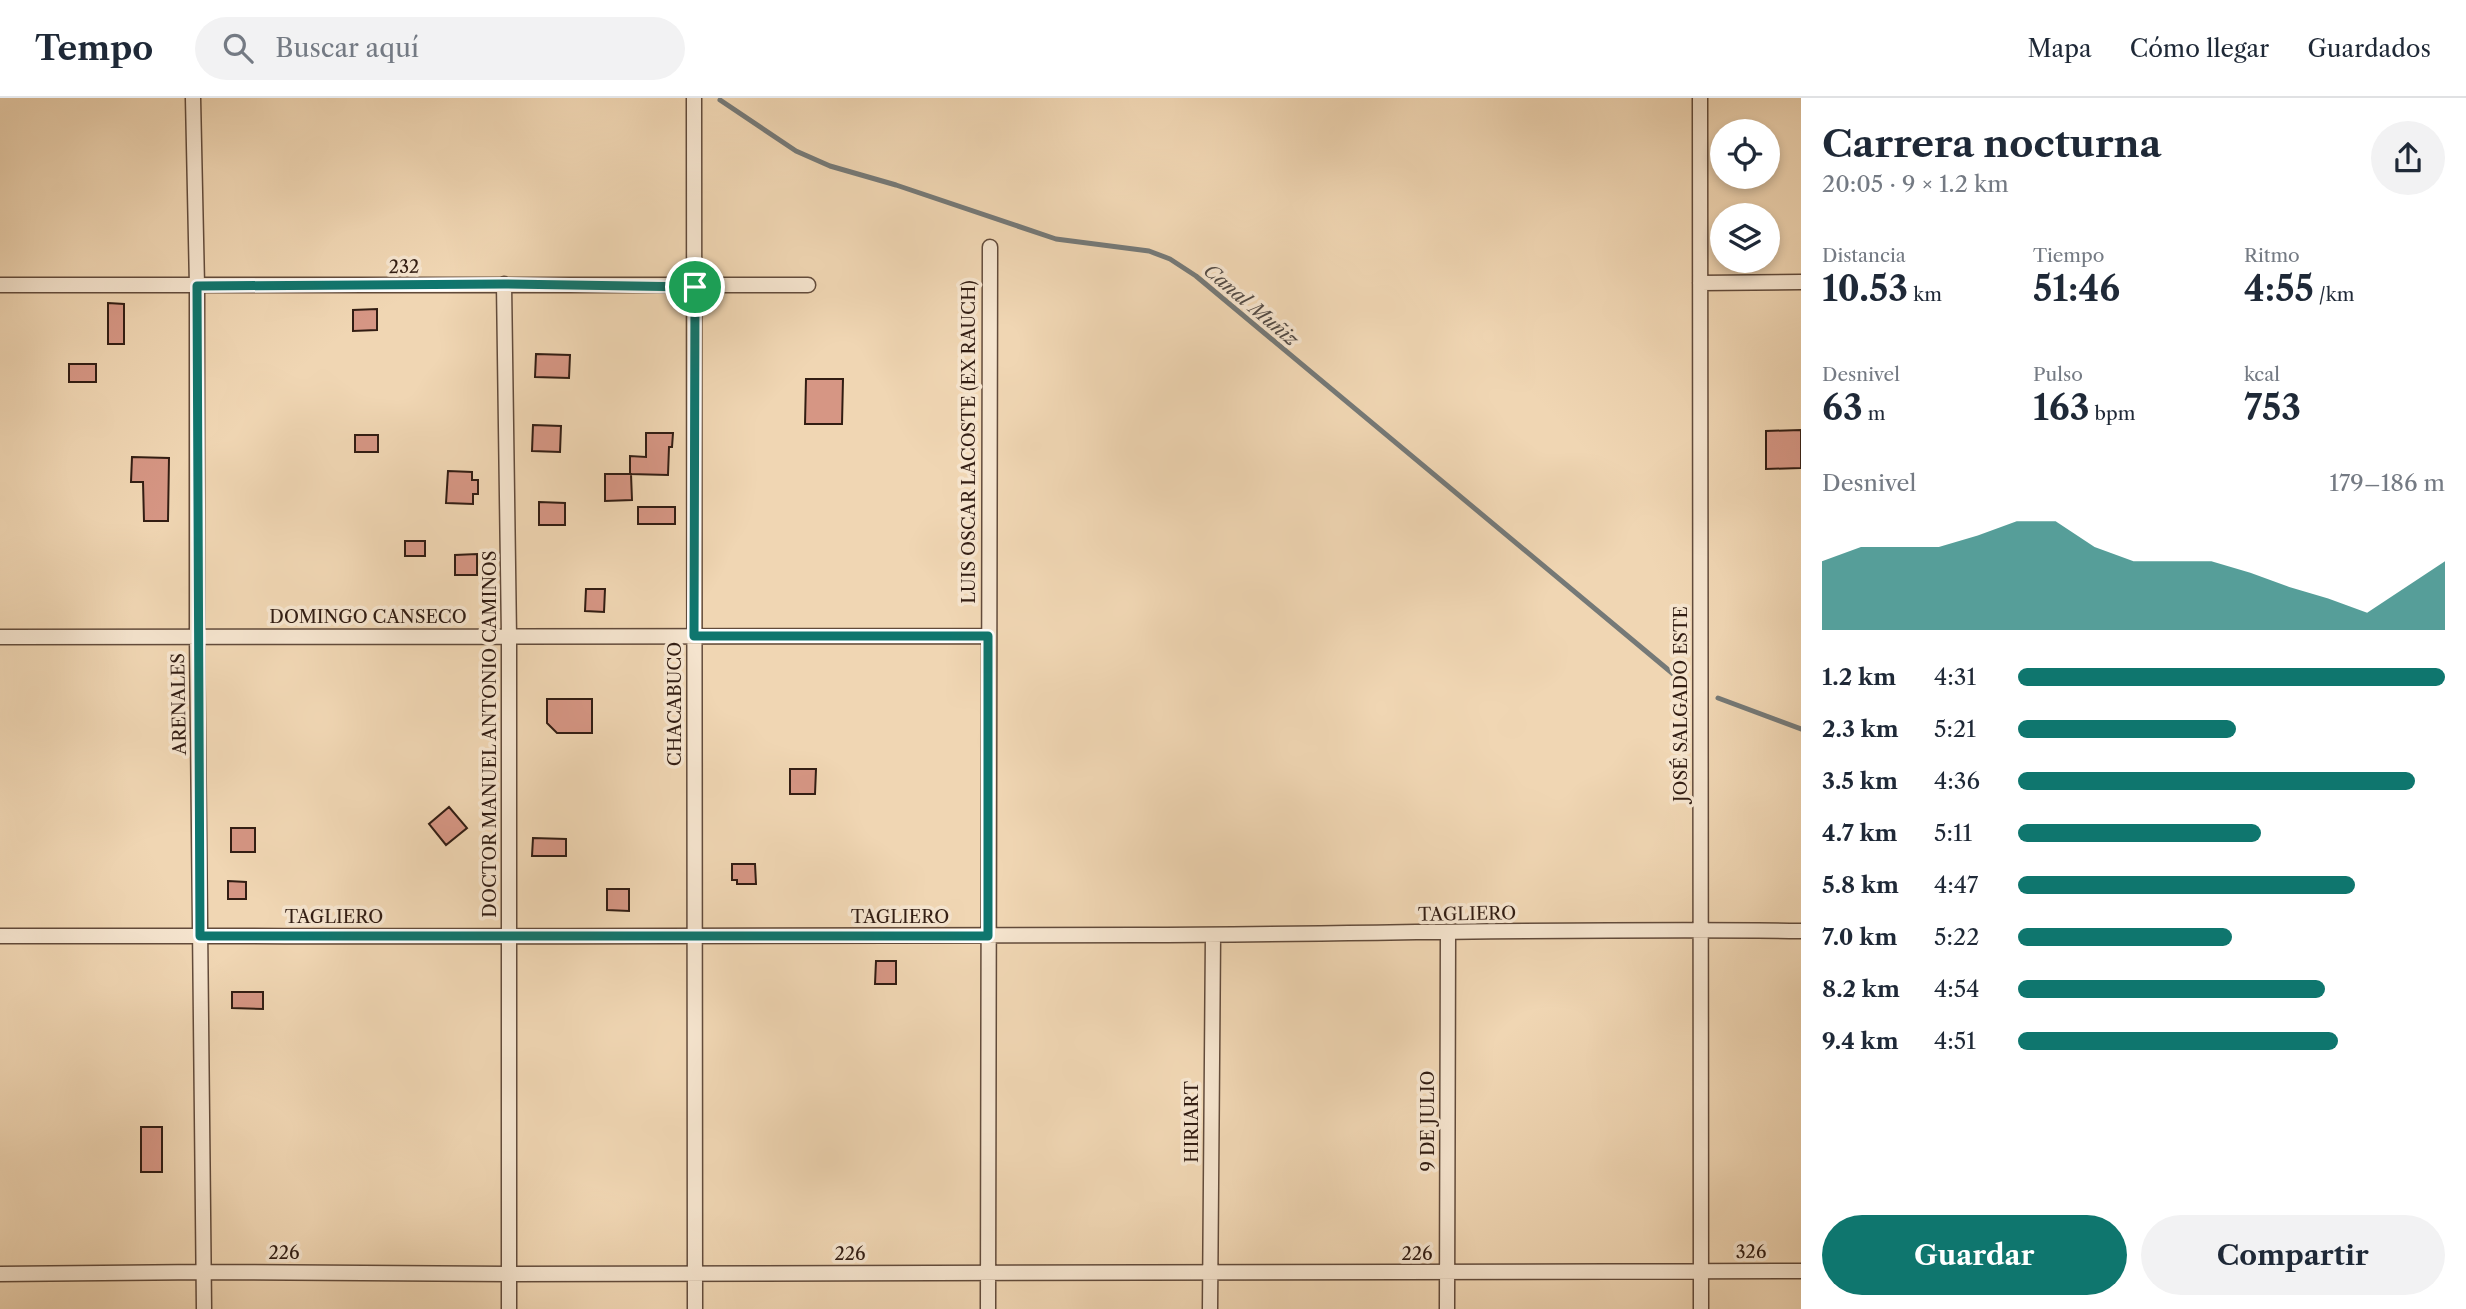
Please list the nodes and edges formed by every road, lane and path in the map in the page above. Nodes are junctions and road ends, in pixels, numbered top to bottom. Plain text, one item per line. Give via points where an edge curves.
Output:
1 (193, 98) edge
2 (694, 98) edge
3 (1700, 98) edge
4 (990, 247) dead end
5 (1801, 282) edge
6 (1700, 283) junction
7 (504, 284) junction
8 (0, 285) edge
9 (808, 285) dead end
10 (197, 286) junction
11 (695, 287) junction
12 (197, 636) junction
13 (694, 636) junction
14 (988, 636) junction
15 (0, 637) edge
16 (509, 637) junction
17 (1700, 930) junction
18 (1801, 931) edge
19 (1448, 934) junction
20 (1213, 935) junction
21 (0, 936) edge
22 (200, 936) junction
23 (510, 936) junction
24 (695, 936) junction
25 (988, 936) junction
26 (1801, 1271) edge
27 (204, 1272) junction
28 (1701, 1272) junction
29 (988, 1273) junction
30 (1210, 1273) junction
31 (1447, 1273) junction
32 (0, 1274) edge
33 (509, 1274) junction
34 (695, 1274) junction
35 (204, 1309) edge
36 (509, 1309) edge
37 (695, 1309) edge
38 (988, 1309) edge
39 (1210, 1309) edge
40 (1447, 1309) edge
41 (1701, 1309) edge

1 - 10 street, ARENALES
2 - 11 street, CHACABUCO
3 - 6 street, JOSÉ SALGADO ESTE
4 - 14 street, LUIS OSCAR LACOSTE (EX RAUCH)
5 - 6 street
6 - 17 street, JOSÉ SALGADO ESTE
7 - 10 street, 232
7 - 11 street, 232
7 - 16 street, DOCTOR MANUEL ANTONIO CAMINOS
8 - 10 street, 232
9 - 11 street, 232
10 - 12 street, ARENALES
11 - 13 street, CHACABUCO
12 - 15 street, DOMINGO CANSECO
12 - 16 street, DOMINGO CANSECO
12 - 22 street, ARENALES
13 - 14 street, DOMINGO CANSECO
13 - 16 street, DOMINGO CANSECO
13 - 24 street, CHACABUCO
14 - 25 street, LUIS OSCAR LACOSTE (EX RAUCH)
16 - 23 street, DOCTOR MANUEL ANTONIO CAMINOS
17 - 18 street, TAGLIERO
17 - 19 street, TAGLIERO
17 - 28 street, JOSÉ SALGADO ESTE
19 - 20 street, TAGLIERO
19 - 31 street, 9 DE JULIO
20 - 25 street, TAGLIERO
20 - 30 street, HIRIART
21 - 22 street, TAGLIERO
22 - 23 street, TAGLIERO
22 - 27 street, ARENALES
23 - 24 street, TAGLIERO
23 - 33 street, DOCTOR MANUEL ANTONIO CAMINOS
24 - 25 street, TAGLIERO
24 - 34 street, CHACABUCO
25 - 29 street, LUIS OSCAR LACOSTE (EX RAUCH)
26 - 28 street, 326
27 - 32 street, 226
27 - 33 street, 226
27 - 35 street, ARENALES
28 - 31 street, 226
28 - 41 street, JOSÉ SALGADO ESTE
29 - 30 street, 226
29 - 34 street, 226
29 - 38 street, LUIS OSCAR LACOSTE (EX RAUCH)
30 - 31 street, 226
30 - 39 street, HIRIART
31 - 40 street, 9 DE JULIO
33 - 34 street, 226
33 - 36 street, DOCTOR MANUEL ANTONIO CAMINOS
34 - 37 street, CHACABUCO

